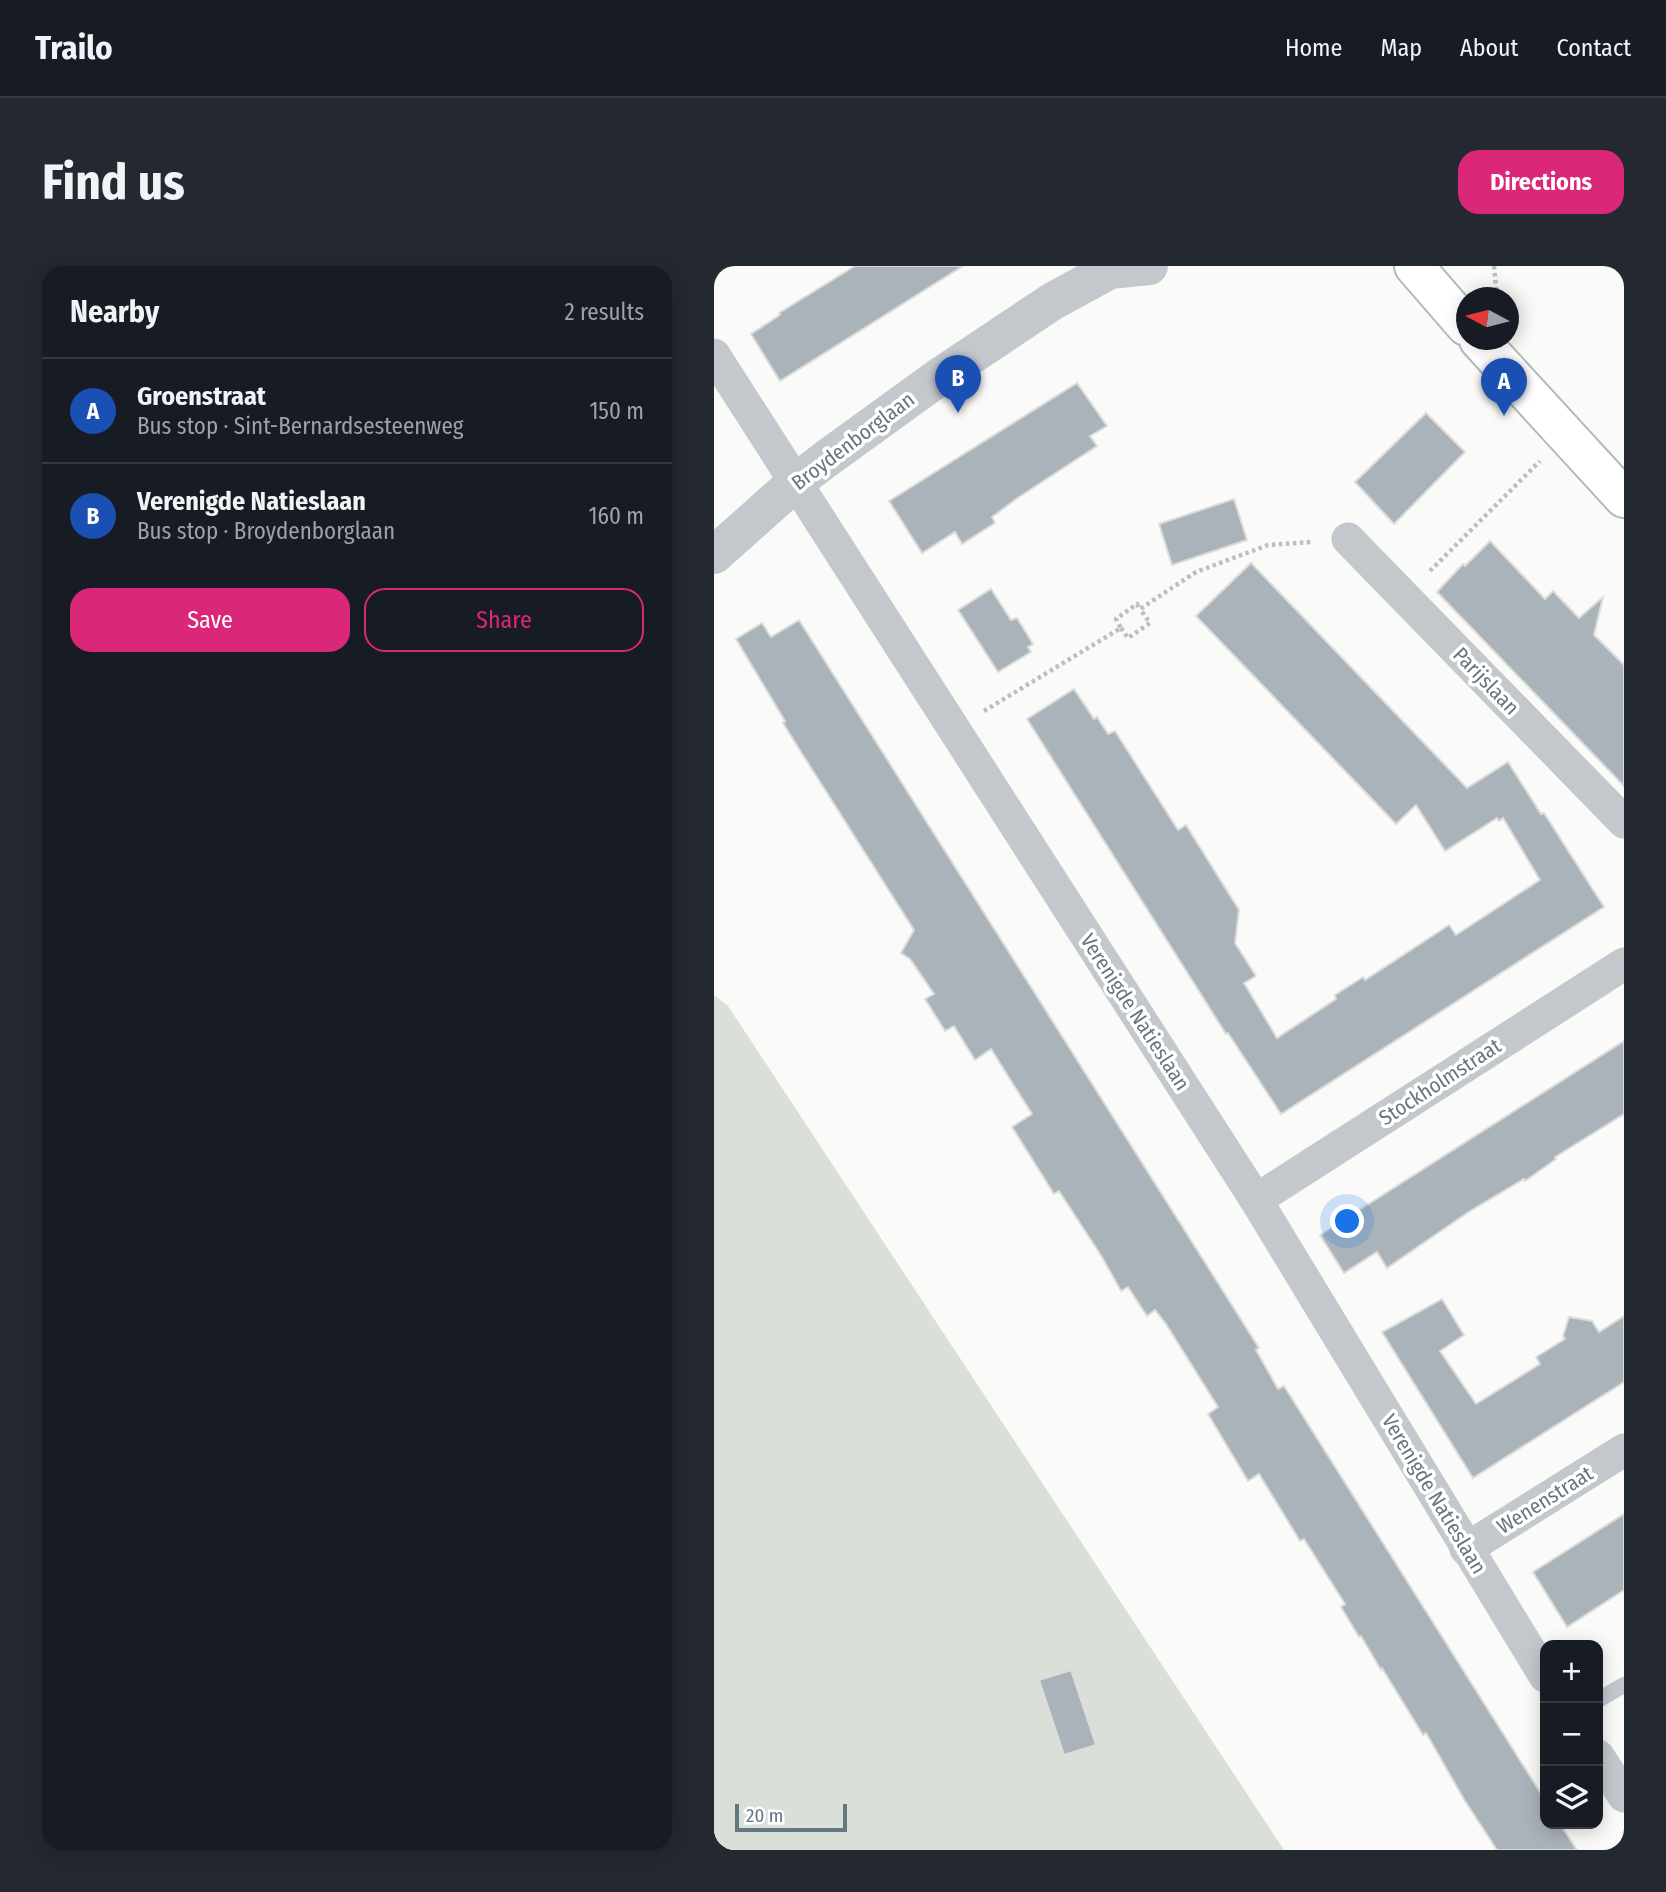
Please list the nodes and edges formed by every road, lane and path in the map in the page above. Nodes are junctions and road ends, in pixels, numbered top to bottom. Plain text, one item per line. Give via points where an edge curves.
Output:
1 (1149, 266) edge
2 (1414, 266) edge
3 (1494, 266) edge
4 (1496, 287) edge
5 (1456, 314) edge
6 (1488, 350) edge
7 (714, 355) edge
8 (1566, 435) junction
9 (796, 482) junction
10 (1624, 498) edge
11 (1348, 540) joint
12 (714, 555) edge
13 (1404, 597) junction
14 (1140, 609) junction
15 (1121, 628) junction
16 (954, 730) junction
17 (1624, 822) edge
18 (1624, 964) edge
19 (1256, 1200) junction
20 (1624, 1450) edge
21 (1466, 1549) junction
22 (1540, 1668) edge
23 (1624, 1685) edge
24 (1603, 1697) edge
25 (1603, 1764) edge
26 (1624, 1796) edge

1 - 9 street, Broydenborglaan via 1110,270 1053,301
2 - 5 main road
3 - 4 path
6 - 8 main road
7 - 9 street, Verenigde Natieslaan
8 - 10 main road
8 - 13 path
9 - 12 street, Broydenborglaan
9 - 16 street, Verenigde Natieslaan
11 - 13 street, Parijslaan
11 - 14 path via 1268,545 1196,572
13 - 17 street, Parijslaan
14 - 15 path via 1138,604 1116,619
14 - 15 path via 1150,623 1128,638
15 - 16 path
16 - 19 street, Verenigde Natieslaan
18 - 19 street, Stockholmstraat
19 - 21 street, Verenigde Natieslaan
20 - 21 street, Wenenstraat
21 - 22 street, Verenigde Natieslaan
23 - 24 lane
25 - 26 street

